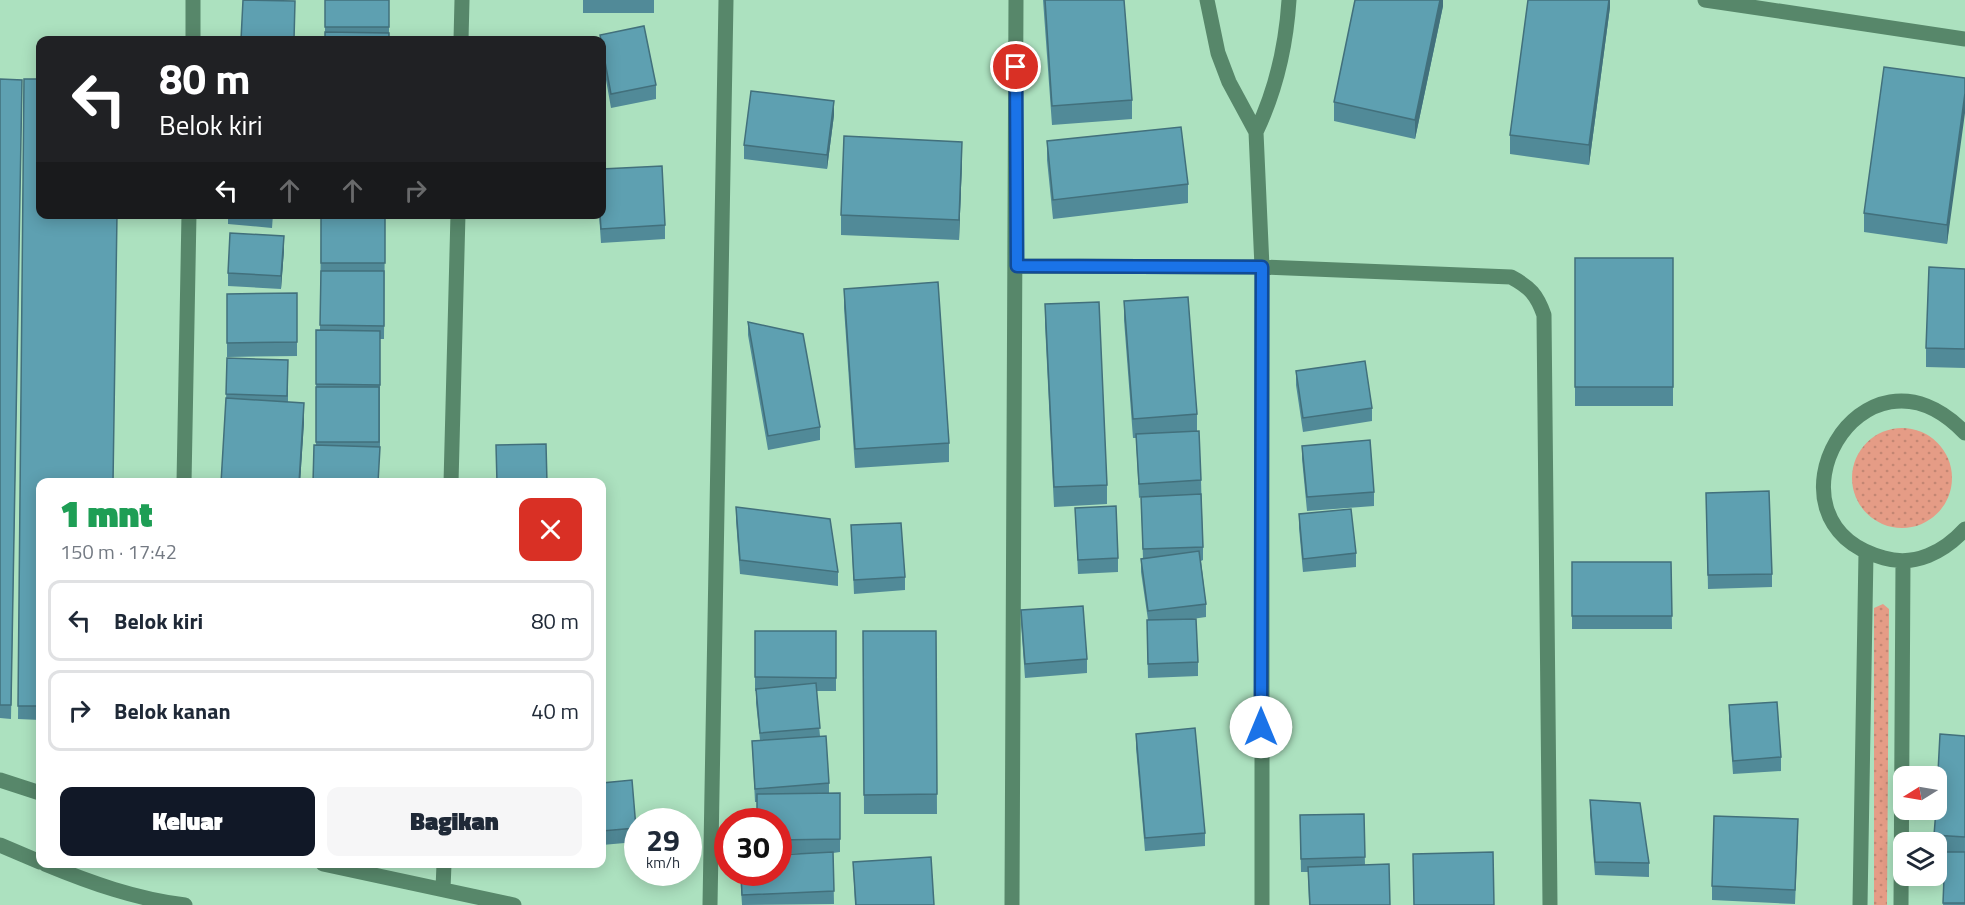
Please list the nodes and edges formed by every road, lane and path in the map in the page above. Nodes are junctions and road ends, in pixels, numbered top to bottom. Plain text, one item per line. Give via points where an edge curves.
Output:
1 (193, 0) edge
2 (462, 0) edge
3 (726, 0) edge
4 (1016, 0) edge
5 (1207, 0) edge
6 (1289, 0) edge
7 (1705, 0) edge
8 (193, 36) edge
9 (461, 36) edge
10 (1965, 39) edge
11 (1256, 132) junction
12 (189, 219) edge
13 (458, 219) edge
14 (1017, 266) junction
15 (1262, 267) junction
16 (1965, 433) edge
17 (184, 478) edge
18 (451, 478) edge
19 (1965, 529) edge
20 (1866, 553) junction
21 (1903, 561) junction
22 (0, 780) edge
23 (36, 792) edge
24 (0, 845) edge
25 (36, 860) edge
26 (56, 868) edge
27 (342, 868) edge
28 (444, 868) edge
29 (443, 889) junction
30 (148, 903) edge
31 (185, 905) edge
32 (514, 905) edge
33 (710, 905) edge
34 (1012, 905) edge
35 (1262, 905) edge
36 (1550, 905) edge
37 (1860, 905) edge
38 (1901, 905) edge

1 - 8 street
2 - 9 street
3 - 33 street
4 - 14 street
5 - 11 street via 1218,53
6 - 11 street via 1272,98
7 - 10 street
11 - 15 street
12 - 17 street
13 - 18 street
14 - 15 street
14 - 34 street
15 - 35 street
15 - 36 street via 1511,277 1538,297 1544,315
16 - 20 street via 1940,412 1907,402 1874,407 1846,426 1828,455 1824,489 1834,521
19 - 21 street via 1952,544 1929,557
20 - 21 street
20 - 37 street
21 - 38 street
22 - 23 street
24 - 25 street
26 - 30 street
27 - 29 street
28 - 29 street
29 - 32 street
30 - 31 street

